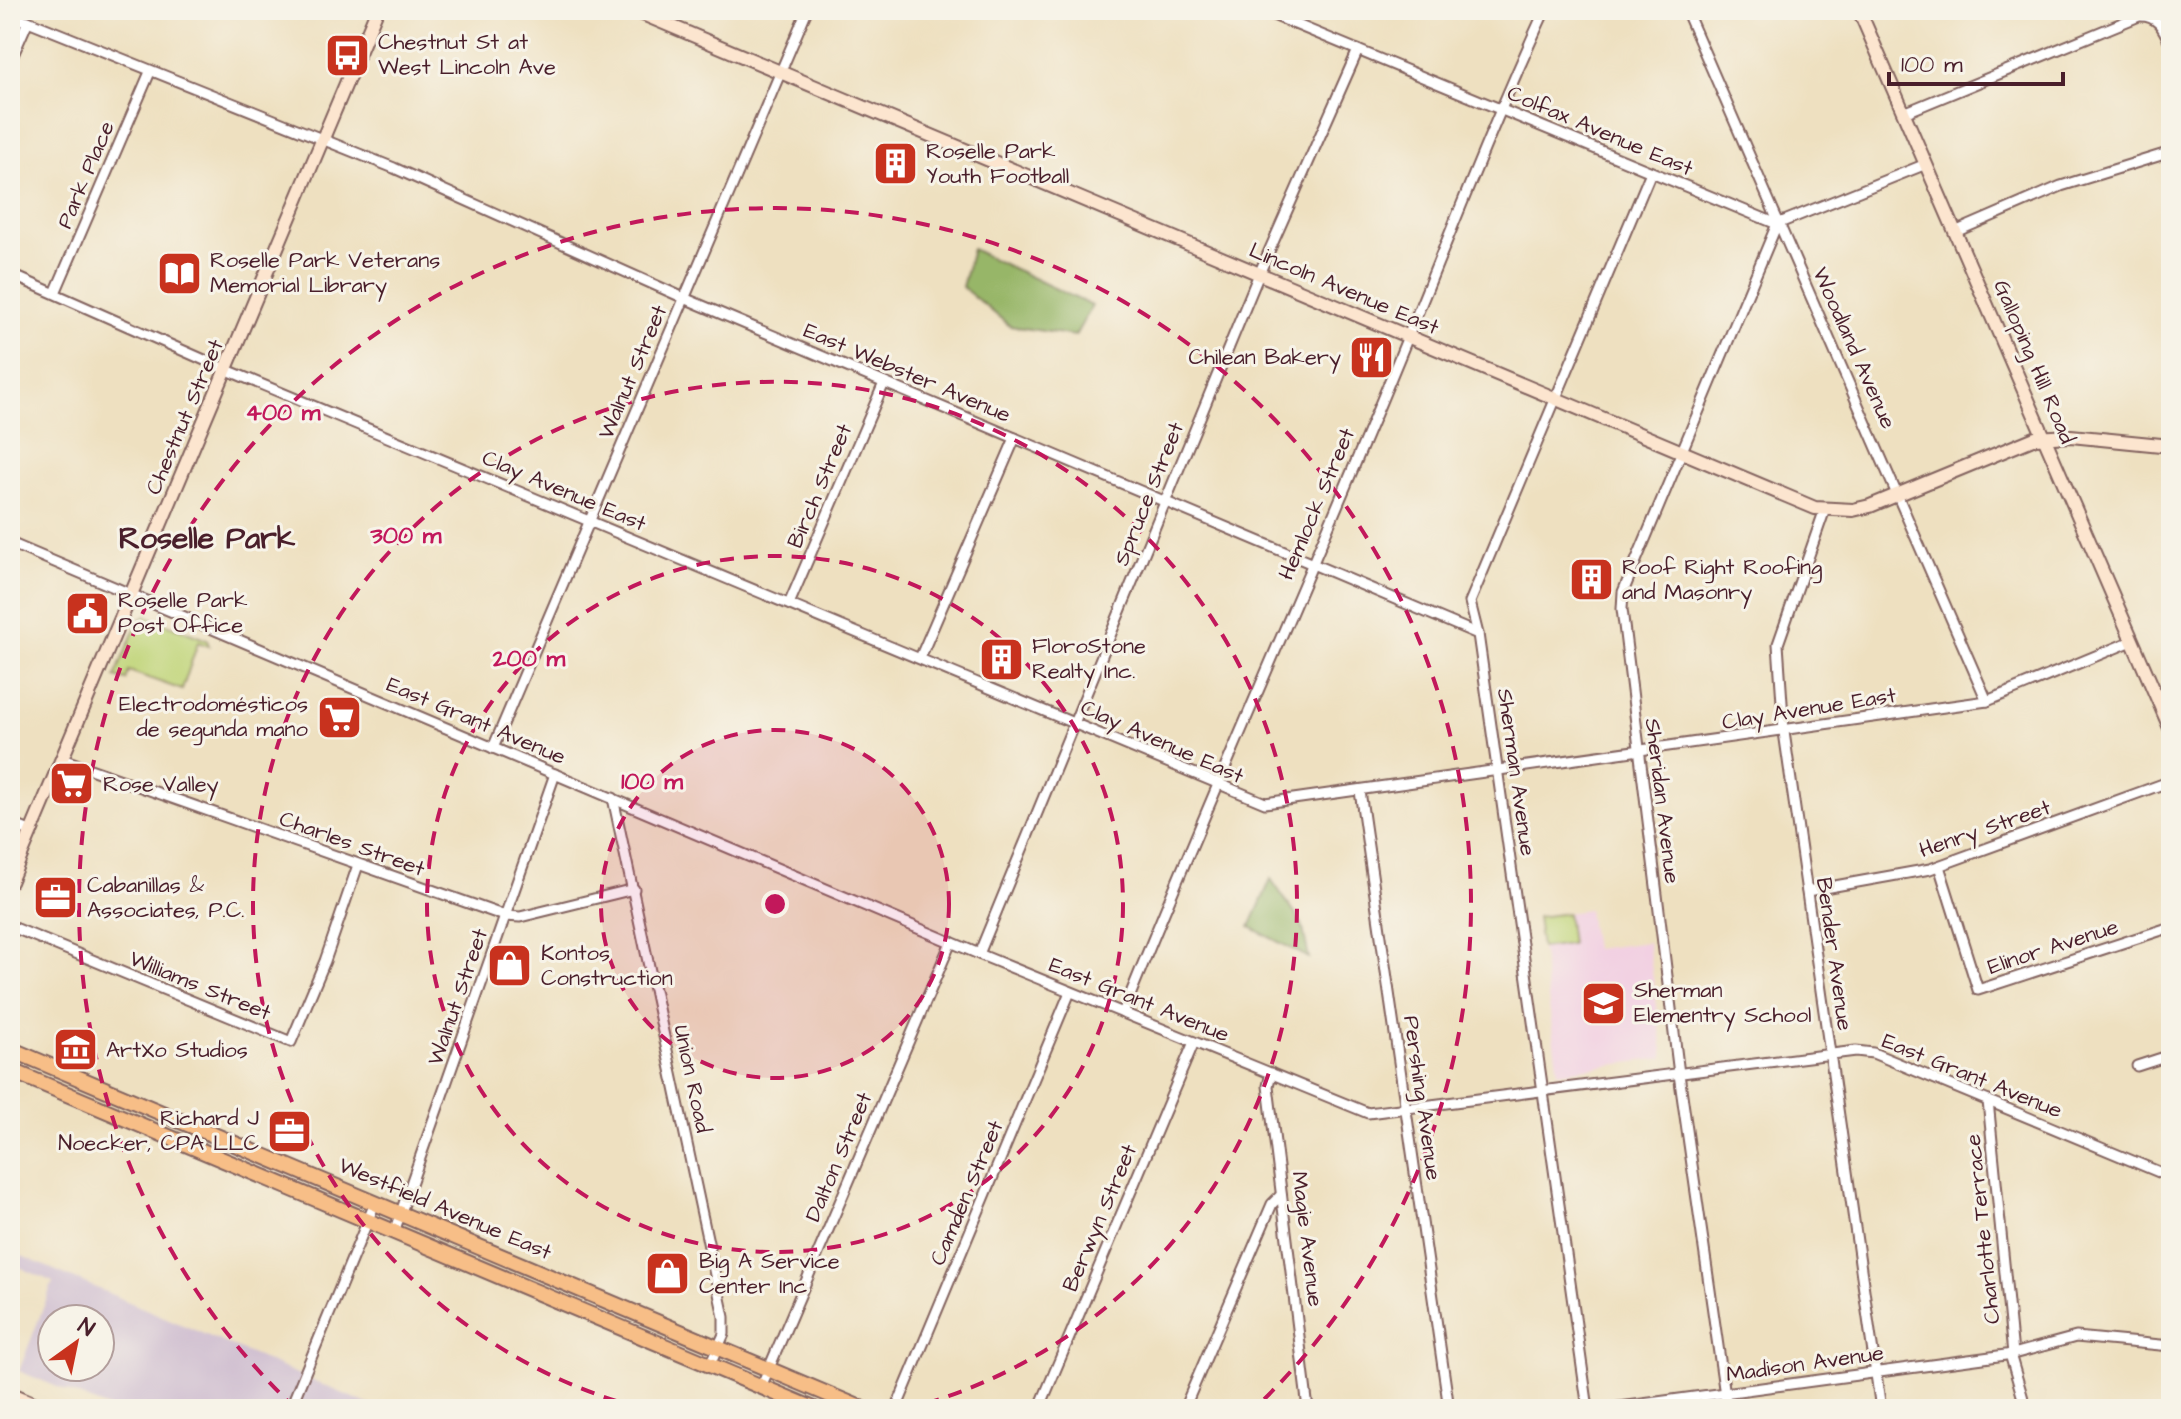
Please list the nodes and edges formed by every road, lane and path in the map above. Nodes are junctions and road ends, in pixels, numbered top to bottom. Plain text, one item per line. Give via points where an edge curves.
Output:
1 (377, 10) edge
2 (633, 10) edge
3 (807, 10) edge
4 (1261, 10) edge
5 (1545, 10) edge
6 (1686, 10) edge
7 (1859, 10) edge
8 (2140, 13) edge
9 (10, 17) edge
10 (28, 21) junction
11 (2171, 45) edge
12 (1358, 50) junction
13 (10, 62) edge
14 (150, 72) junction
15 (780, 73) junction
16 (1499, 109) junction
17 (1904, 113) junction
18 (323, 141) junction
19 (2171, 152) edge
20 (1926, 164) junction
21 (1651, 172) junction
22 (1778, 224) junction
23 (1955, 232) junction
24 (10, 274) edge
25 (1259, 274) junction
26 (55, 293) junction
27 (684, 298) junction
28 (1408, 337) junction
29 (227, 370) junction
30 (884, 383) junction
31 (1554, 399) junction
32 (2044, 437) junction
33 (1015, 438) junction
34 (2171, 446) edge
35 (1681, 453) junction
36 (1898, 494) junction
37 (1165, 502) junction
38 (1825, 509) junction
39 (590, 521) junction
40 (10, 543) edge
41 (1311, 563) junction
42 (132, 594) junction
43 (789, 604) junction
44 (1478, 634) junction
45 (2132, 641) junction
46 (920, 658) junction
47 (1987, 701) junction
48 (1074, 723) junction
49 (2171, 730) edge
50 (1784, 732) junction
51 (493, 748) junction
52 (1637, 753) junction
53 (62, 759) junction
54 (1498, 772) junction
55 (555, 774) junction
56 (2171, 781) edge
57 (1216, 785) junction
58 (1360, 791) junction
59 (613, 798) junction
60 (10, 823) edge
61 (32, 832) junction
62 (358, 865) junction
63 (1939, 866) junction
64 (10, 882) edge
65 (634, 889) junction
66 (1807, 891) junction
67 (505, 916) junction
68 (10, 926) edge
69 (2171, 927) edge
70 (951, 942) junction
71 (979, 954) junction
72 (1070, 992) junction
73 (1123, 1013) junction
74 (1194, 1042) junction
75 (10, 1049) edge
76 (1830, 1055) junction
77 (2171, 1055) edge
78 (2137, 1066) dead end
79 (10, 1070) edge
80 (1271, 1073) junction
81 (1679, 1074) junction
82 (1543, 1091) junction
83 (1988, 1101) junction
84 (1406, 1108) junction
85 (2171, 1177) edge
86 (1281, 1195) junction
87 (375, 1203) junction
88 (401, 1214) junction
89 (368, 1221) junction
90 (394, 1232) junction
91 (2171, 1346) edge
92 (718, 1348) junction
93 (2011, 1354) junction
94 (710, 1365) junction
95 (769, 1369) junction
96 (1874, 1373) junction
97 (761, 1387) junction
98 (10, 1393) edge
99 (1724, 1393) junction
100 (47, 1409) edge
101 (290, 1409) edge
102 (814, 1409) edge
103 (863, 1409) edge
104 (896, 1409) edge
105 (1039, 1409) edge
106 (1184, 1409) edge
107 (1308, 1409) edge
108 (1449, 1409) edge
109 (1588, 1409) edge
110 (1605, 1409) edge
111 (1727, 1409) edge
112 (1881, 1409) edge
113 (2026, 1409) edge

1 - 18 street, Chestnut Street
2 - 15 street, Lincoln Avenue East
3 - 15 street, Walnut Street
4 - 12 street, Colfax Avenue East
5 - 16 street, Hemlock Street
6 - 22 street, Woodland Avenue
7 - 17 street, Galloping Hill Road
8 - 11 street via 2163,26
8 - 17 street
9 - 10 street, East Webster Avenue
10 - 13 street
10 - 14 street, East Webster Avenue
12 - 16 street, Colfax Avenue East
12 - 25 street, Spruce Street
14 - 18 street, East Webster Avenue
14 - 26 street, Park Place
15 - 25 street, Lincoln Avenue East
15 - 27 street, Walnut Street
16 - 21 street, Colfax Avenue East
16 - 28 street, Hemlock Street
17 - 20 street, Galloping Hill Road
18 - 27 street, East Webster Avenue
18 - 29 street, Chestnut Street
19 - 23 street via 2061,186
20 - 22 street
20 - 23 street, Galloping Hill Road
21 - 22 street, Colfax Avenue East
21 - 31 street, Sherman Avenue
22 - 35 street, Sheridan Avenue
22 - 36 street, Woodland Avenue
23 - 32 street, Galloping Hill Road
24 - 26 street, Clay Avenue East
25 - 28 street, Lincoln Avenue East
25 - 37 street, Spruce Street
26 - 29 street, Clay Avenue East
27 - 30 street, East Webster Avenue
27 - 39 street, Walnut Street
28 - 31 street, Lincoln Avenue East
28 - 41 street, Hemlock Street
29 - 39 street, Clay Avenue East
29 - 42 street, Chestnut Street
30 - 33 street, East Webster Avenue
30 - 43 street, Birch Street
31 - 35 street, Lincoln Avenue East
31 - 44 street, Sherman Avenue via 1470,602
32 - 34 street
32 - 36 street, Lincoln Avenue East
32 - 45 street, Galloping Hill Road
33 - 37 street, East Webster Avenue
33 - 46 street
35 - 38 street, Lincoln Avenue East
35 - 52 street, Sheridan Avenue via 1623,592 1622,632
36 - 38 street, Lincoln Avenue East via 1853,510
36 - 47 street, Woodland Avenue
37 - 41 street, East Webster Avenue
37 - 48 street, Spruce Street
38 - 50 street, Bender Avenue via 1778,644
39 - 43 street, Clay Avenue East
39 - 51 street, Walnut Street
40 - 42 street, East Grant Avenue
41 - 44 street, East Webster Avenue
41 - 57 street, Hemlock Street
42 - 51 street, East Grant Avenue
42 - 53 street, Chestnut Street
43 - 46 street, Clay Avenue East
44 - 54 street, Sherman Avenue
45 - 47 street, Clay Avenue East
45 - 49 street, Galloping Hill Road
46 - 48 street, Clay Avenue East
47 - 50 street, Clay Avenue East
48 - 57 street, Clay Avenue East
48 - 71 street, Spruce Street
50 - 52 street, Clay Avenue East
50 - 66 street, Bender Avenue
51 - 55 street, East Grant Avenue
52 - 54 street, Clay Avenue East
52 - 81 street, Sheridan Avenue
53 - 61 street, Chestnut Street
53 - 62 street, Charles Street
54 - 58 street, Clay Avenue East
54 - 82 street, Sherman Avenue
55 - 59 street, East Grant Avenue
55 - 67 street, Walnut Street
56 - 63 street, Henry Street
57 - 58 street, Clay Avenue East via 1265,803
57 - 73 street, Hemlock Street
58 - 84 street, Pershing Avenue
59 - 65 street, Union Road
59 - 70 street, East Grant Avenue
60 - 61 street
61 - 64 street, Chestnut Street
62 - 67 street, Charles Street
62 - 68 street, Williams Street via 291,1042
63 - 66 street, Henry Street
63 - 69 street, Elinor Avenue via 1978,990
65 - 67 street, Charles Street via 520,917
65 - 92 street, Union Road via 724,1317
66 - 76 street, Bender Avenue
67 - 88 street, Walnut Street
70 - 71 street, East Grant Avenue
70 - 95 street, Dalton Street
71 - 72 street, East Grant Avenue
72 - 73 street, East Grant Avenue
72 - 104 street, Camden Street
73 - 74 street, East Grant Avenue
74 - 80 street, East Grant Avenue
74 - 105 street, Berwyn Street
75 - 87 main road, Westfield Avenue East
76 - 81 street, East Grant Avenue
76 - 83 street, East Grant Avenue via 1873,1053
76 - 96 street, Bender Avenue
77 - 78 street
79 - 89 main road, Westfield Avenue East
80 - 84 street, East Grant Avenue via 1368,1113
80 - 86 street, Magie Avenue via 1268,1086
81 - 82 street, East Grant Avenue
81 - 99 street, Sheridan Avenue
82 - 84 street, East Grant Avenue
82 - 109 street, Sherman Avenue
83 - 85 street, East Grant Avenue
83 - 93 street, Charlotte Terrace
84 - 108 street, Pershing Avenue
86 - 106 street via 1272,1204
86 - 107 street, Magie Avenue
87 - 88 main road, Westfield Avenue East
87 - 89 street
88 - 90 street, Walnut Street
88 - 92 main road, Westfield Avenue East
89 - 90 main road, Westfield Avenue East
89 - 101 street
90 - 94 main road, Westfield Avenue East
91 - 93 street, Madison Avenue via 2076,1337
92 - 94 street, Union Road
92 - 95 main road, Westfield Avenue East
93 - 96 street, Madison Avenue
93 - 113 street, Charlotte Terrace
94 - 97 main road, Westfield Avenue East
95 - 97 street, Dalton Street
95 - 103 main road, Westfield Avenue East
96 - 99 street, Madison Avenue
96 - 112 street, Bender Avenue
97 - 102 main road, Westfield Avenue East
98 - 100 street
99 - 110 street, Madison Avenue
99 - 111 street, Sheridan Avenue

